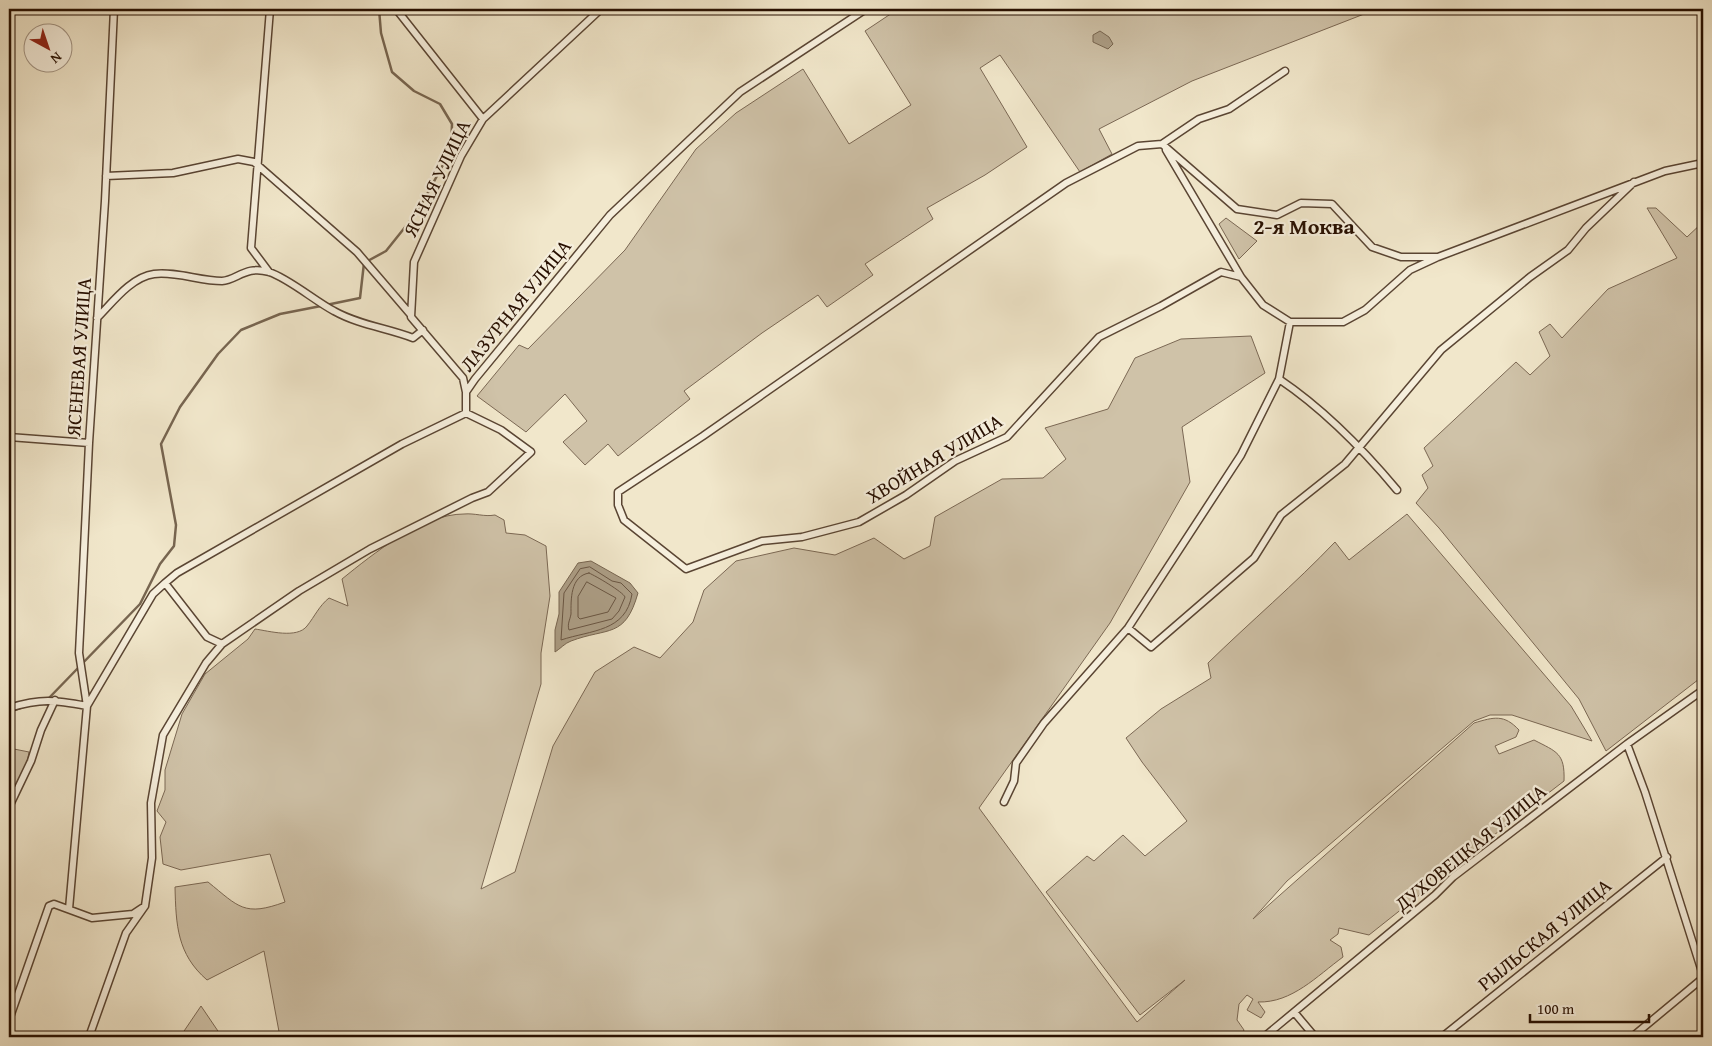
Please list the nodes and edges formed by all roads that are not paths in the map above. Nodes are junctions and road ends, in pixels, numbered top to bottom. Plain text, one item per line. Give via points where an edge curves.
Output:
1 (114, 9) edge
2 (270, 9) edge
3 (396, 9) edge
4 (601, 9) edge
5 (866, 9) edge
6 (1285, 71) dead end
7 (483, 119) junction
8 (1162, 144) junction
9 (1703, 163) edge
10 (258, 165) junction
11 (106, 176) junction
12 (1634, 182) junction
13 (1438, 257) junction
14 (269, 272) junction
15 (1241, 277) junction
16 (411, 315) junction
17 (97, 318) junction
18 (1290, 322) junction
19 (423, 330) junction
20 (1279, 379) junction
21 (466, 392) junction
22 (466, 413) junction
23 (9, 437) edge
24 (89, 443) junction
25 (1361, 446) junction
26 (1397, 490) dead end
27 (165, 583) junction
28 (1128, 628) junction
29 (222, 644) junction
30 (1703, 690) edge
31 (55, 700) junction
32 (87, 706) junction
33 (9, 708) edge
34 (1626, 744) junction
35 (1004, 802) dead end
36 (9, 807) edge
37 (1667, 857) junction
38 (146, 906) junction
39 (68, 910) junction
40 (1703, 976) edge
41 (1294, 1012) junction
42 (9, 1020) edge
43 (88, 1037) edge
44 (1264, 1037) edge
45 (1315, 1037) edge
46 (1442, 1037) edge
47 (1632, 1037) edge

1 - 11 street, ЯСЕНЕВАЯ УЛИЦА
2 - 10 street
3 - 7 street
4 - 7 street, ЯСНАЯ УЛИЦА
5 - 21 street, ЛАЗУРНАЯ УЛИЦА via 740,92 610,215
6 - 8 street via 1229,109 1199,119
7 - 16 street, ЯСНАЯ УЛИЦА via 462,156 414,262
8 - 13 street via 1237,209 1278,215 1302,203 1332,204 1372,247 1401,257
8 - 15 street
8 - 15 street, ХВОЙНАЯ УЛИЦА via 1138,146 1066,182 618,492 618,505 624,520 686,569 762,541 802,537 859,522 955,461 1007,437 1099,337 1221,272
9 - 12 street
10 - 11 street via 238,159 173,173
10 - 14 street via 251,248
10 - 16 street via 357,252
11 - 17 street, ЯСЕНЕВАЯ УЛИЦА
12 - 13 street
12 - 25 street via 1568,250 1441,350
13 - 18 street via 1410,270 1365,310 1343,322
14 - 17 street via 242,272 224,281 153,274 132,284
14 - 19 street via 359,323 413,338
15 - 18 street via 1263,305
16 - 19 street
17 - 24 street, ЯСЕНЕВАЯ УЛИЦА
18 - 20 street
19 - 21 street via 463,378
20 - 25 street via 1299,392
20 - 28 street via 1241,455
21 - 22 street, ЛАЗУРНАЯ УЛИЦА
22 - 27 street via 430,429 306,498
22 - 29 street via 501,430 530,452 488,492 370,549 299,590
23 - 24 street
24 - 32 street, ЯСЕНЕВАЯ УЛИЦА via 79,653
25 - 26 street
25 - 28 street via 1346,464 1281,515 1254,558 1151,647
27 - 29 street via 207,637
27 - 32 street via 153,594
28 - 35 street via 1044,723 1016,763 1014,781
29 - 38 street via 206,663 163,735 151,803 152,858
30 - 34 street, ДУХОВЕЦКАЯ УЛИЦА
31 - 32 street
31 - 33 street via 22,702
31 - 36 street
32 - 39 street
34 - 37 street
34 - 41 street, ДУХОВЕЦКАЯ УЛИЦА via 1453,877 1436,895
37 - 40 street
37 - 46 street, РЫЛЬСКАЯ УЛИЦА
38 - 39 street via 133,914 92,918
38 - 43 street via 126,933
39 - 42 street via 54,904 49,906
40 - 47 street
41 - 44 street, ДУХОВЕЦКАЯ УЛИЦА
41 - 45 street

